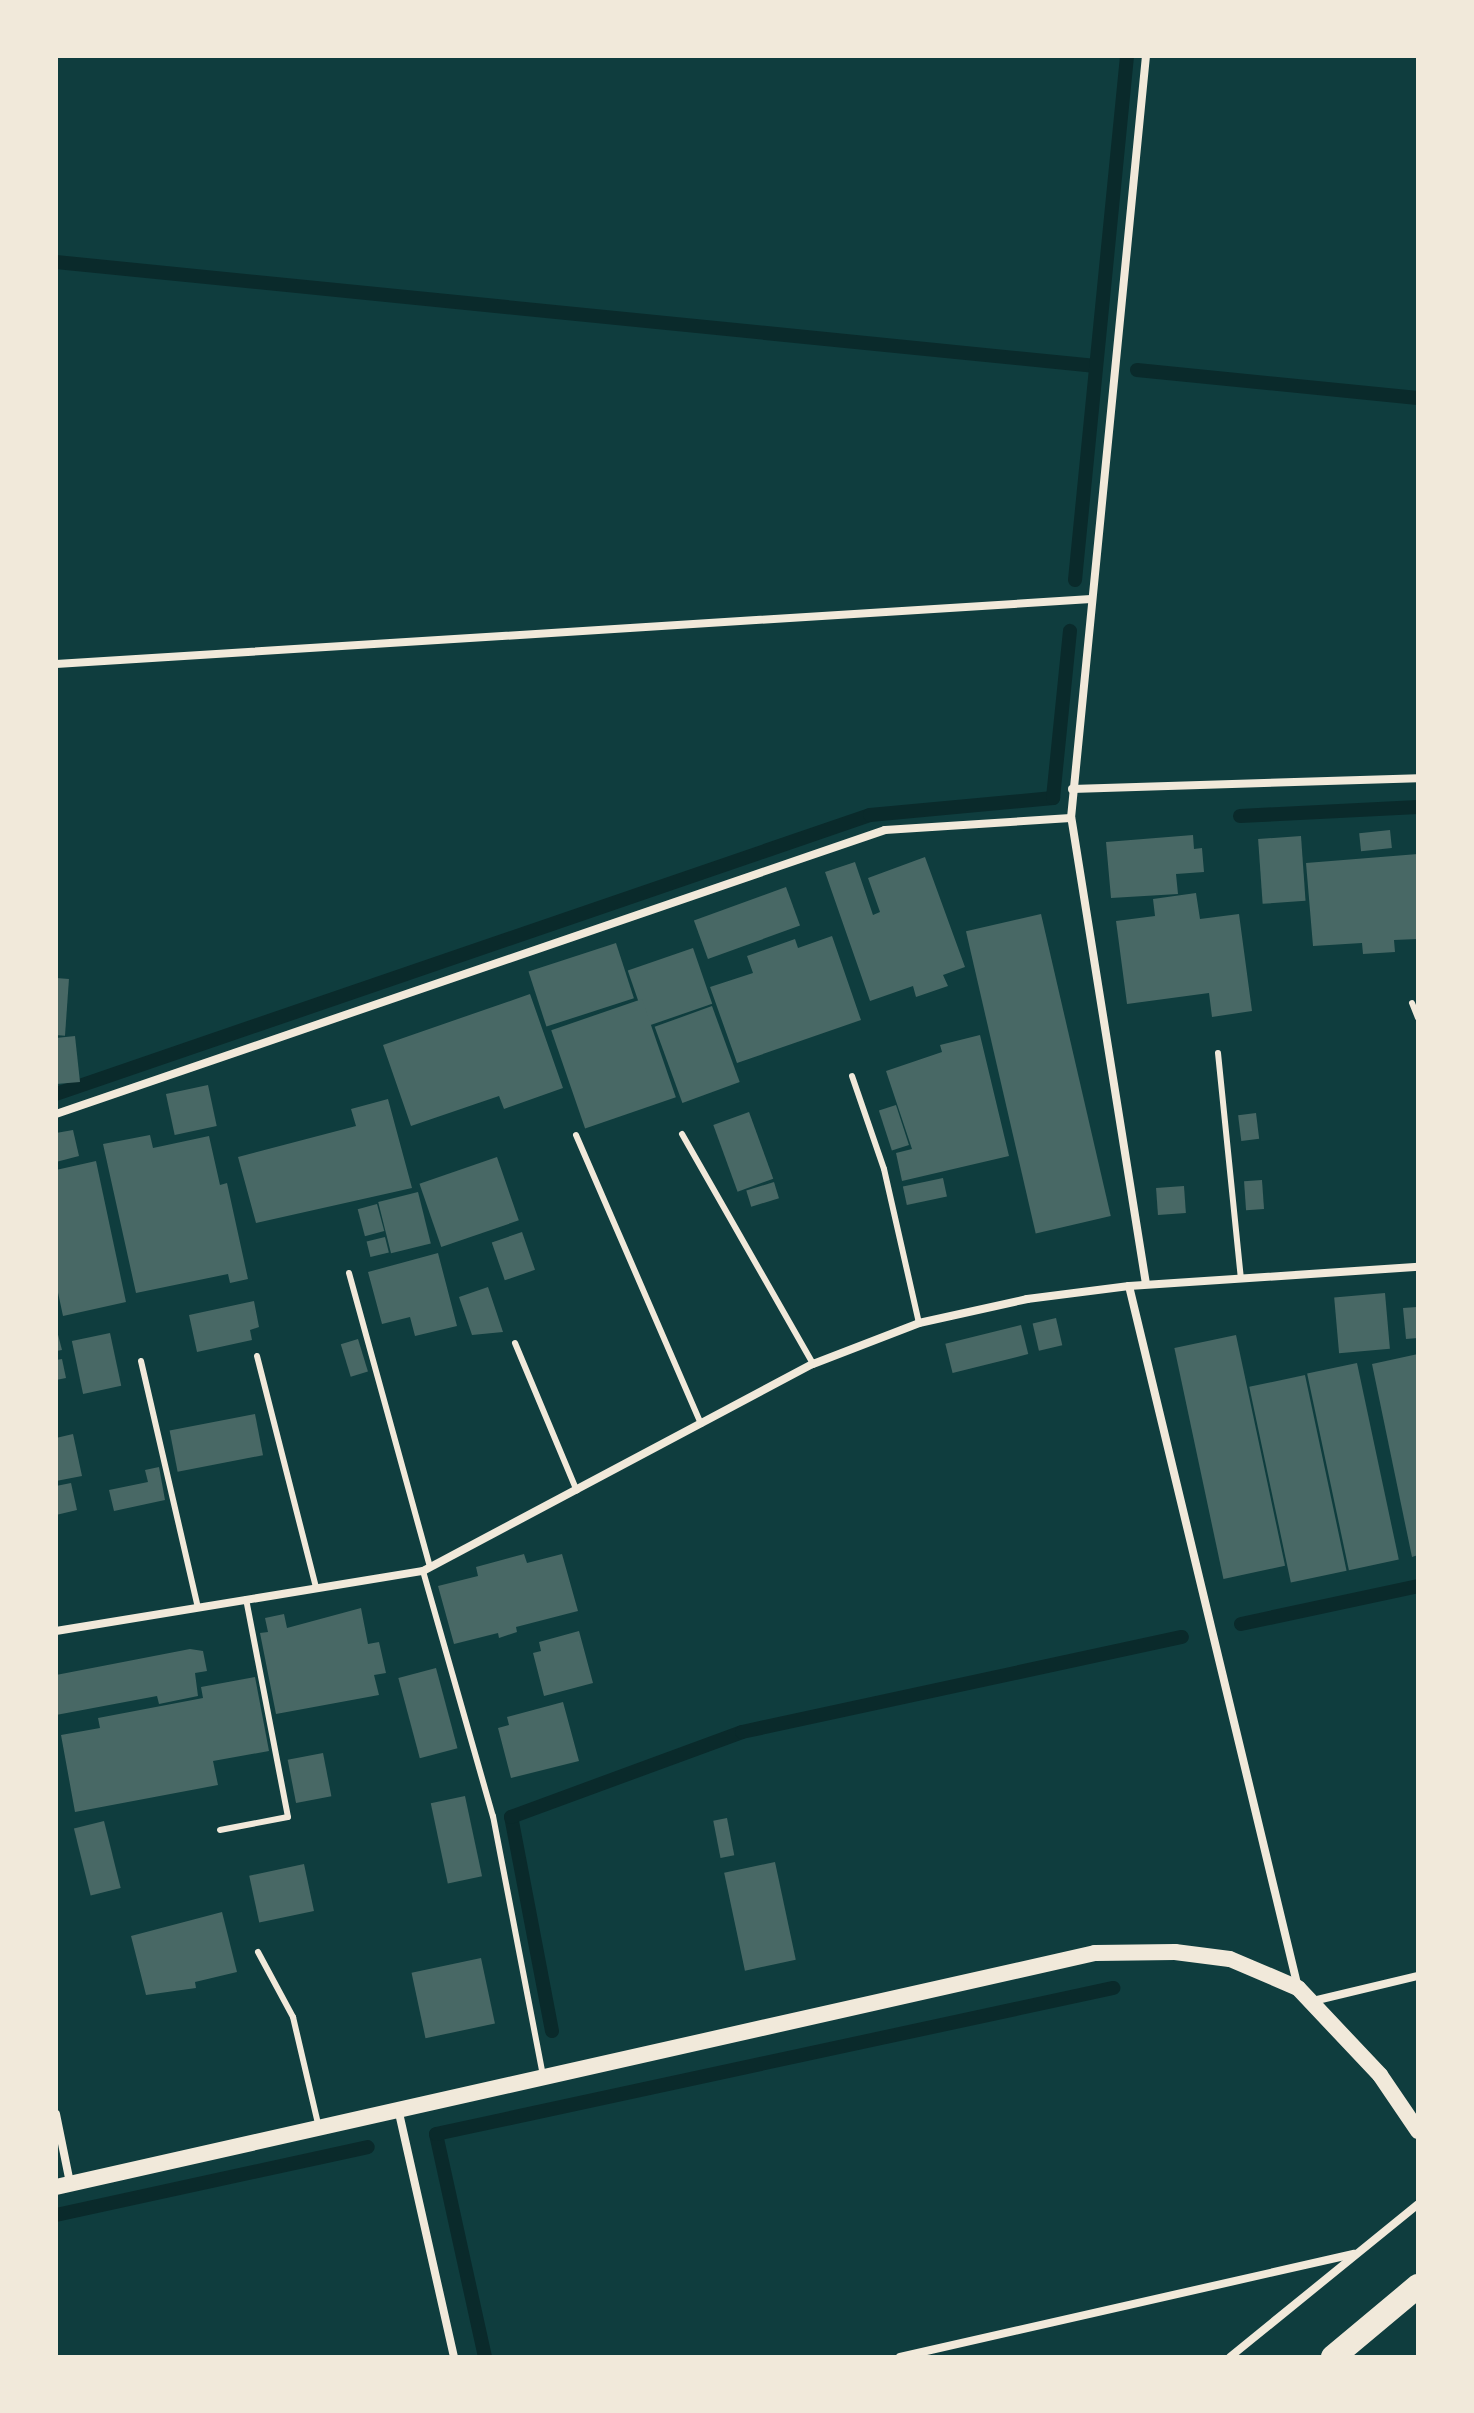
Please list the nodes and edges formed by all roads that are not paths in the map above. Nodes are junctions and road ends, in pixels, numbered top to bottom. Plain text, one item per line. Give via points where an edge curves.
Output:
1 (1146, 56) edge
2 (1091, 599) junction
3 (56, 664) edge
4 (1418, 778) edge
5 (1072, 789) junction
6 (1071, 818) junction
7 (1412, 1003) dead end
8 (1418, 1018) edge
9 (1218, 1053) dead end
10 (852, 1076) dead end
11 (56, 1114) edge
12 (682, 1134) dead end
13 (576, 1135) dead end
14 (1418, 1267) edge
15 (349, 1273) dead end
16 (1241, 1278) junction
17 (1146, 1284) junction
18 (1129, 1286) junction
19 (919, 1323) junction
20 (515, 1343) dead end
21 (257, 1356) dead end
22 (141, 1361) dead end
23 (813, 1364) junction
24 (701, 1424) junction
25 (577, 1491) junction
26 (426, 1569) junction
27 (316, 1588) junction
28 (246, 1599) junction
29 (198, 1607) junction
30 (56, 1631) edge
31 (220, 1830) dead end
32 (258, 1952) dead end
33 (1418, 1976) edge
34 (1298, 1988) junction
35 (1312, 2002) junction
36 (544, 2081) junction
37 (399, 2113) junction
38 (56, 2114) edge
39 (320, 2131) junction
40 (1418, 2131) edge
41 (63, 2185) edge
42 (1418, 2204) edge
43 (1354, 2254) junction
44 (1418, 2286) edge
45 (454, 2357) edge
46 (900, 2357) edge
47 (1230, 2357) edge
48 (1333, 2357) edge

1 - 2 street
2 - 3 street
2 - 5 street
4 - 5 street
5 - 6 street
6 - 11 street via 885,830
6 - 17 street
7 - 8 lane
9 - 16 lane
10 - 19 lane via 884,1169
12 - 23 lane
13 - 24 lane
14 - 16 street
15 - 26 lane
16 - 17 street
17 - 18 street
18 - 19 street via 1027,1299
18 - 34 street
19 - 23 street
20 - 25 lane
21 - 27 lane
22 - 29 lane
23 - 24 street
24 - 25 street
25 - 26 street
26 - 27 street
26 - 36 lane via 493,1816
27 - 28 street
28 - 29 street
28 - 31 lane via 288,1817
29 - 30 street
32 - 39 lane via 293,2017
33 - 35 street
34 - 35 main road
34 - 36 main road via 1230,1959 1175,1952 1095,1953
35 - 40 main road via 1380,2075
36 - 37 main road
37 - 39 main road
37 - 45 street
38 - 41 street
39 - 41 main road
42 - 43 street
43 - 46 street
43 - 47 street
44 - 48 highway

